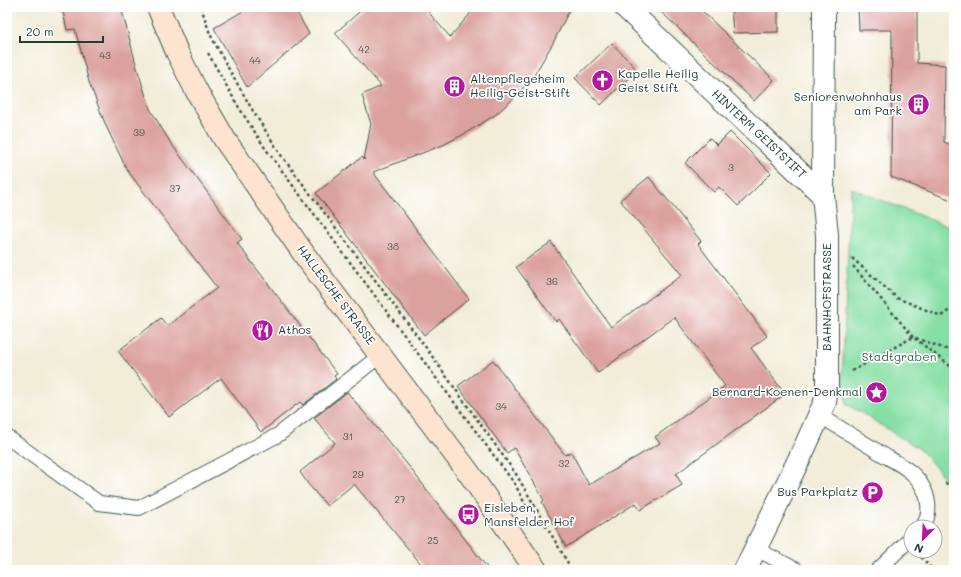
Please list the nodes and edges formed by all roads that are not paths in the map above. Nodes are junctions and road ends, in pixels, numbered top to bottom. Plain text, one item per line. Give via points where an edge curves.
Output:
1 (158, 7) edge
2 (625, 7) edge
3 (824, 7) edge
4 (823, 194) junction
5 (381, 355) junction
6 (819, 414) junction
7 (7, 437) edge
8 (926, 519) edge
9 (903, 546) edge
10 (756, 549) junction
11 (536, 570) edge
12 (745, 570) edge
13 (797, 570) edge
14 (878, 570) edge

1 - 5 street, HALLESCHE STRASSE via 196,90 225,140 306,256
2 - 4 street, HINTERM GEISTSTIFT
3 - 4 street, BAHNHOFSTRASSE
4 - 6 street, BAHNHOFSTRASSE via 827,235 827,385 825,402
5 - 7 lane via 278,435 139,508 99,503
5 - 11 street, HALLESCHE STRASSE via 469,473
6 - 8 lane via 916,477 923,488 928,505
6 - 10 street, BAHNHOFSTRASSE
9 - 14 lane
10 - 12 street, BAHNHOFSTRASSE
10 - 13 lane

